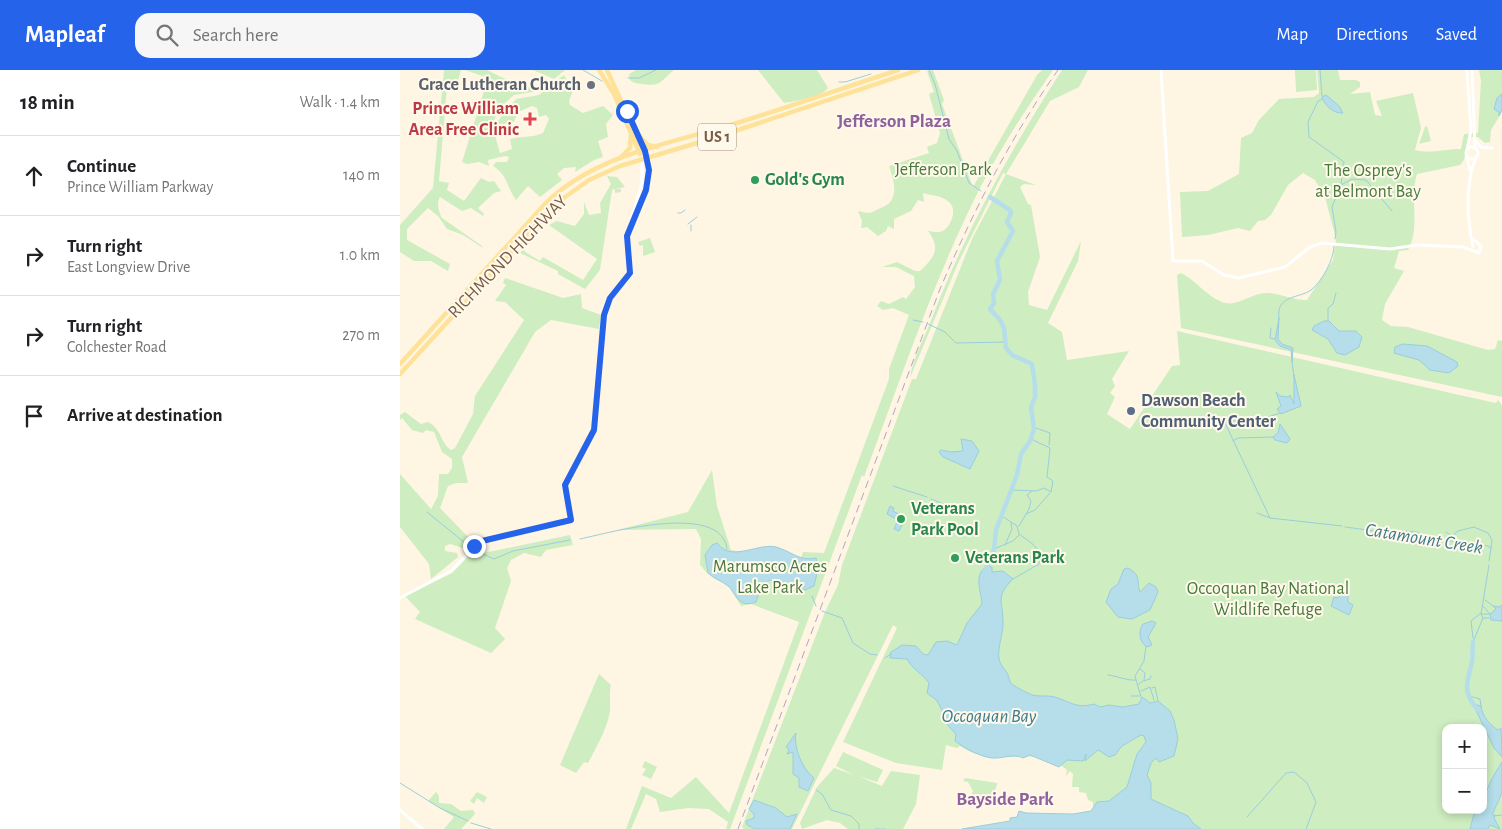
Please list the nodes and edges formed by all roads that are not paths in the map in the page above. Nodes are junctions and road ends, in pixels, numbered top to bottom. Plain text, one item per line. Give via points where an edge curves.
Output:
1 (599, 70) edge
2 (898, 70) edge
3 (918, 70) edge
4 (1161, 70) edge
5 (1467, 70) edge
6 (1472, 70) edge
7 (608, 71) edge
8 (604, 76) junction
9 (630, 131) junction
10 (638, 136) junction
11 (1475, 139) junction
12 (658, 147) junction
13 (1475, 148) junction
14 (1492, 148) dead end
15 (1467, 150) junction
16 (642, 152) junction
17 (1467, 157) junction
18 (1476, 158) junction
19 (619, 159) junction
20 (645, 159) junction
21 (643, 171) junction
22 (1471, 176) junction
23 (648, 181) junction
24 (641, 186) junction
25 (642, 198) junction
26 (531, 219) junction
27 (630, 225) junction
28 (528, 233) junction
29 (1472, 238) junction
30 (1478, 244) junction
31 (1464, 247) junction
32 (1473, 248) junction
33 (480, 276) junction
34 (471, 286) junction
35 (476, 290) junction
36 (466, 300) junction
37 (417, 345) junction
38 (417, 355) junction
39 (400, 364) edge
40 (400, 374) edge
41 (400, 598) edge
42 (400, 810) edge
43 (422, 829) edge

1 - 8 main road
2 - 12 main road, RICHMOND HIGHWAY / US 1
3 - 20 main road, RICHMOND HIGHWAY / US 1
4 - 31 street via 1173,261 1202,261 1224,275 1239,278 1285,267 1310,247 1322,243 1390,249 1417,245
5 - 15 street via 1472,130
6 - 11 street
7 - 8 main road
7 - 10 main road
8 - 9 main road
9 - 16 main road
9 - 19 main road via 630,148
10 - 12 main road via 648,145
10 - 16 main road
11 - 13 street
11 - 14 street via 1480,147
12 - 16 main road, RICHMOND HIGHWAY / US 1
13 - 15 street
13 - 18 street
15 - 17 street
16 - 19 main road, RICHMOND HIGHWAY / US 1
16 - 20 main road
17 - 18 street
17 - 22 street
18 - 22 street
19 - 26 main road, RICHMOND HIGHWAY / US 1 via 569,183
20 - 21 street
20 - 23 street
20 - 28 main road, RICHMOND HIGHWAY / US 1 via 610,170 580,185 554,205
21 - 23 street via 644,179
21 - 24 street
22 - 29 street via 1469,220
23 - 25 street
24 - 25 street
24 - 27 street
25 - 27 street
26 - 28 main road
26 - 33 main road, RICHMOND HIGHWAY / US 1
27 - 41 street via 626,240 630,273 610,298 603,323 594,430 565,485 571,520 479,542 451,571
28 - 35 main road, RICHMOND HIGHWAY / US 1
29 - 30 street
29 - 31 street
29 - 32 street
30 - 32 street
30 - 32 street via 1481,251 1477,253
31 - 32 street
33 - 34 main road, RICHMOND HIGHWAY / US 1
33 - 35 main road
34 - 36 main road
34 - 37 main road, RICHMOND HIGHWAY / US 1
35 - 36 main road, RICHMOND HIGHWAY / US 1
36 - 38 main road, RICHMOND HIGHWAY / US 1
37 - 38 main road
37 - 39 main road, RICHMOND HIGHWAY / US 1
38 - 40 main road, RICHMOND HIGHWAY / US 1
42 - 43 street

